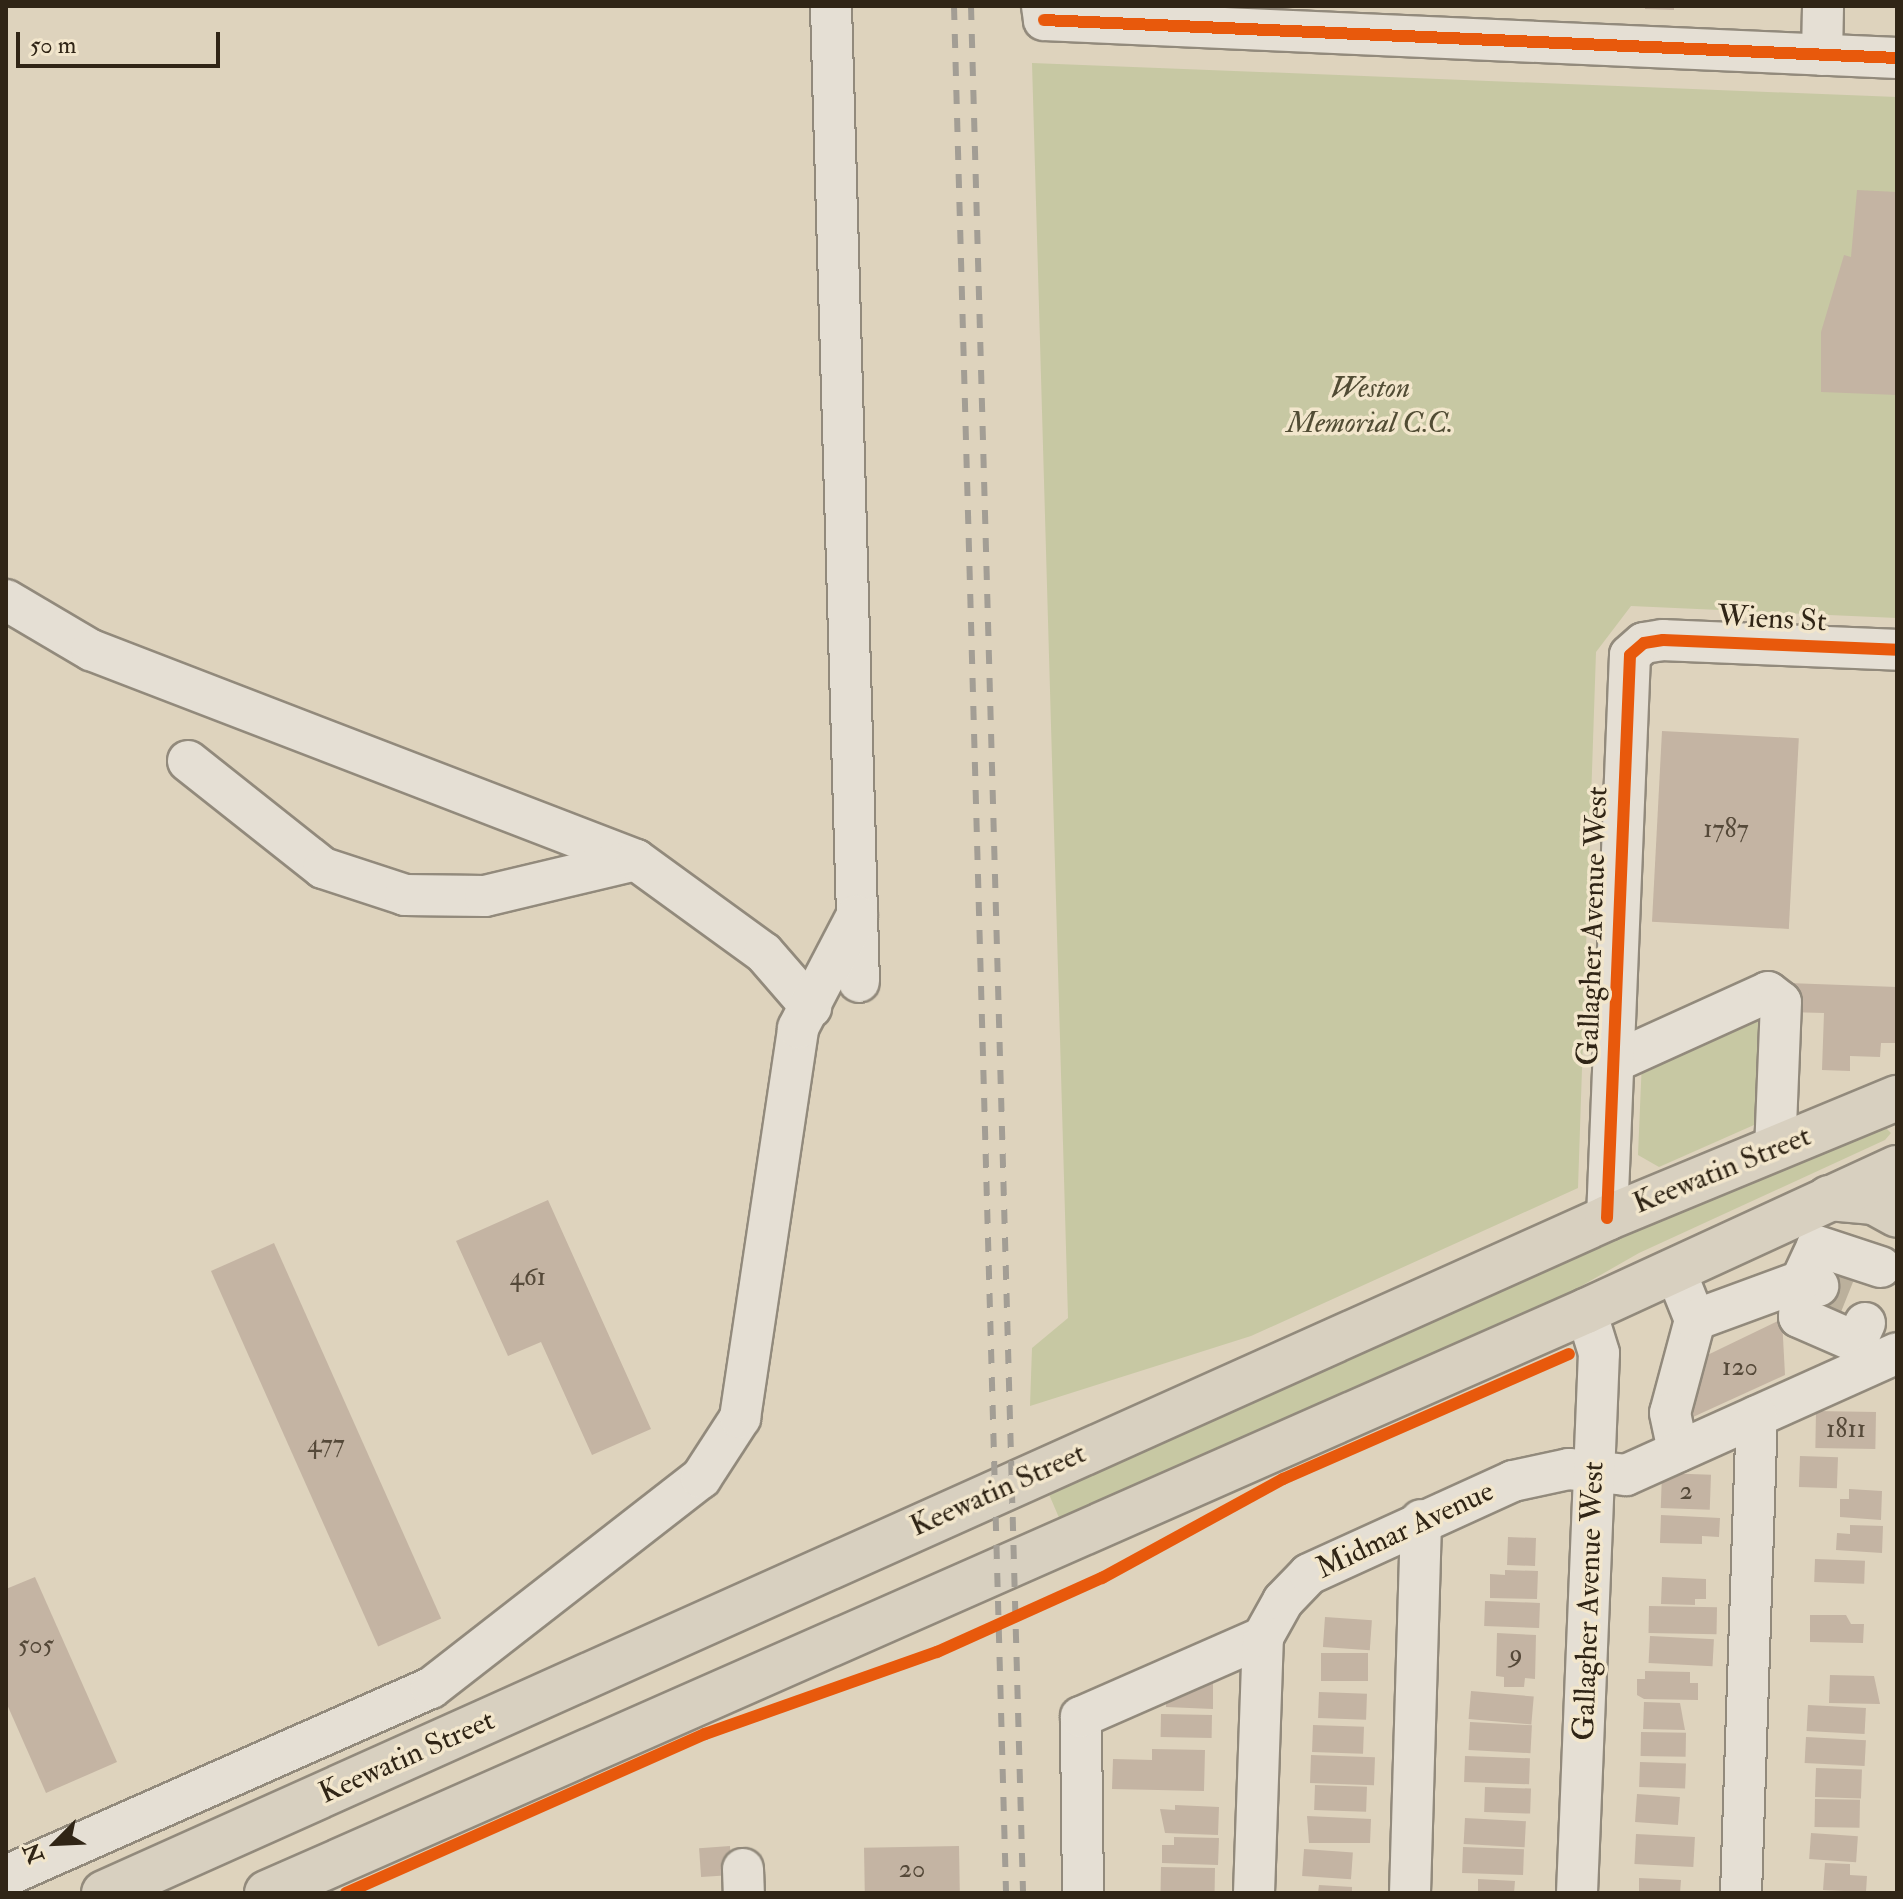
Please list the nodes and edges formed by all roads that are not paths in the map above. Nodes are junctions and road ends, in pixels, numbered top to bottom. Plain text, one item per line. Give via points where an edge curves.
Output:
1 (831, 6) edge
2 (1823, 6) edge
3 (1043, 13) edge
4 (1822, 55) junction
5 (1897, 58) edge
6 (6, 600) edge
7 (1644, 643) joint
8 (1897, 650) edge
9 (188, 761) dead end
10 (636, 860) junction
11 (857, 915) junction
12 (859, 982) dead end
13 (811, 1007) junction
14 (1614, 1062) junction
15 (1897, 1098) edge
16 (1775, 1149) junction
17 (1897, 1168) edge
18 (1829, 1198) junction
19 (1897, 1215) edge
20 (1607, 1218) junction
21 (1747, 1236) junction
22 (1889, 1268) edge
23 (1675, 1270) junction
24 (1839, 1304) edge
25 (1586, 1311) junction
26 (1695, 1320) junction
27 (1897, 1353) edge
28 (1757, 1416) junction
29 (1678, 1451) junction
30 (1594, 1473) junction
31 (1421, 1520) junction
32 (1263, 1637) junction
33 (6, 1876) edge
34 (104, 1893) edge
35 (267, 1893) edge
36 (1083, 1893) edge
37 (1254, 1893) edge
38 (1410, 1893) edge
39 (1577, 1893) edge
40 (1741, 1893) edge

1 - 11 street
2 - 4 street
3 - 4 street
4 - 5 street
6 - 10 street via 91,650
7 - 8 street, Wiens St
7 - 14 street, Gallagher Avenue West via 1630,655
9 - 10 street via 323,868 405,895 485,896
10 - 13 street via 764,953
11 - 12 street
11 - 13 street
13 - 33 street via 798,1028 740,1418 701,1478 431,1688
14 - 16 street via 1768,992 1781,1002
14 - 20 street, Gallagher Avenue West
15 - 16 main road, Keewatin Street
16 - 20 main road, Keewatin Street
17 - 18 main road
18 - 19 main road via 1874,1202
18 - 21 main road
20 - 34 main road, Keewatin Street
21 - 23 main road
21 - 24 street
22 - 24 street
22 - 24 street via 1817,1246
23 - 25 main road
23 - 26 street
24 - 26 street
25 - 30 street, Gallagher Avenue West via 1599,1353
25 - 35 main road
26 - 29 street via 1670,1413
27 - 28 street, Midmar Avenue
28 - 29 street, Midmar Avenue
28 - 40 street
29 - 30 street, Midmar Avenue via 1626,1475
30 - 31 street, Midmar Avenue via 1569,1469 1513,1481
30 - 39 street, Gallagher Avenue West
31 - 32 street, Midmar Avenue via 1309,1574 1283,1601
31 - 38 street
32 - 36 street via 1081,1717
32 - 37 street, Midmar Avenue

